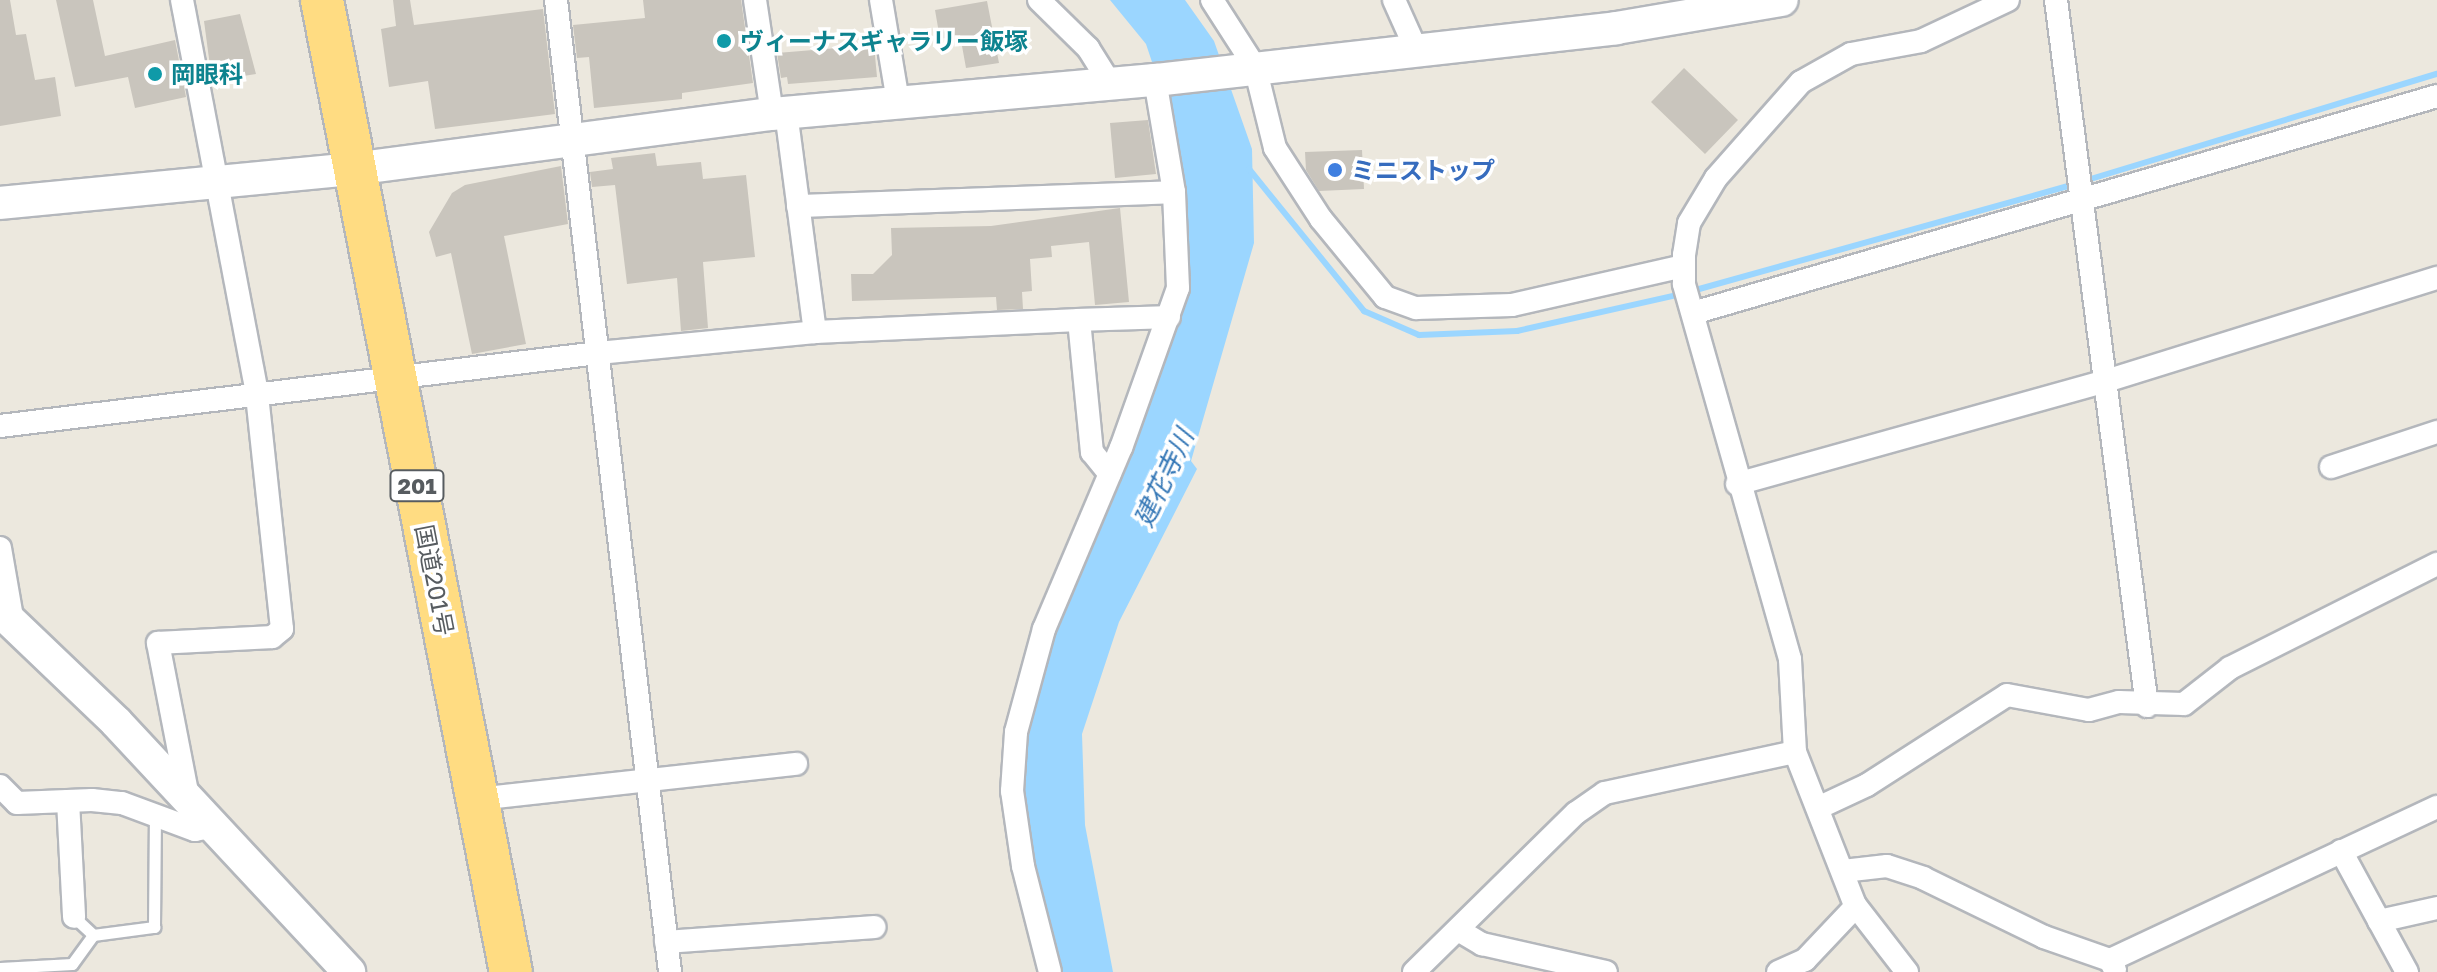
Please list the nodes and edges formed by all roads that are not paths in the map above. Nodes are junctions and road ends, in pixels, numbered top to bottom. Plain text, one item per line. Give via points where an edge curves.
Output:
1 (182, 0) edge
2 (322, 0) edge
3 (556, 0) edge
4 (755, 0) edge
5 (881, 0) edge
6 (1039, 0) edge
7 (1212, 0) edge
8 (1394, 0) edge
9 (1782, 0) edge
10 (2008, 0) edge
11 (2056, 0) edge
12 (1415, 47) junction
13 (1248, 68) junction
14 (1155, 80) junction
15 (1109, 82) junction
16 (2437, 96) edge
17 (898, 102) junction
18 (779, 113) junction
19 (574, 140) junction
20 (353, 169) junction
21 (218, 181) junction
22 (1174, 192) junction
23 (2080, 200) junction
24 (0, 203) edge
25 (798, 206) junction
26 (1684, 266) junction
27 (2437, 278) edge
28 (1693, 313) junction
29 (1169, 317) junction
30 (1079, 320) junction
31 (815, 332) junction
32 (598, 353) junction
33 (397, 379) junction
34 (2106, 381) junction
35 (257, 395) junction
36 (0, 426) edge
37 (2437, 432) edge
38 (2331, 467) dead end
39 (1110, 474) junction
40 (1737, 484) junction
41 (0, 548) edge
42 (2437, 564) edge
43 (6, 617) edge
44 (2147, 706) junction
45 (1795, 752) junction
46 (796, 764) dead end
47 (647, 777) junction
48 (0, 786) edge
49 (188, 797) junction
50 (477, 799) junction
51 (68, 801) junction
52 (9, 806) edge
53 (1820, 807) junction
54 (2437, 807) edge
55 (155, 817) junction
56 (216, 826) junction
57 (2341, 851) junction
58 (1843, 871) junction
59 (1856, 906) junction
60 (2437, 908) edge
61 (74, 917) joint
62 (2379, 921) junction
63 (874, 927) dead end
64 (1460, 931) junction
65 (93, 935) junction
66 (666, 942) junction
67 (2113, 966) edge
68 (0, 968) edge
69 (349, 972) edge
70 (511, 972) edge
71 (670, 972) edge
72 (1050, 972) edge
73 (1414, 972) edge
74 (1606, 972) edge
75 (1778, 972) edge
76 (1907, 972) edge
77 (2407, 972) edge

1 - 21 street
2 - 20 highway, 国道201号 / 201
3 - 19 street
4 - 18 street
5 - 17 street
6 - 15 street via 1088,48
7 - 13 street
8 - 12 street
9 - 12 street via 1616,28
10 - 26 street via 1921,41 1851,54 1801,82 1716,178 1689,223
11 - 23 street
12 - 13 street
13 - 14 street
13 - 26 street via 1275,148 1372,285 1399,304 1557,299
14 - 15 street
14 - 22 street
15 - 17 street
16 - 23 street
17 - 18 street
18 - 19 street
18 - 25 street
19 - 20 street
19 - 32 street
20 - 21 street
20 - 33 highway, 国道201号 / 201
21 - 24 street
21 - 35 street
22 - 25 street
22 - 29 street via 1178,288
23 - 28 street
23 - 34 street
25 - 31 street
26 - 28 street
27 - 34 street
28 - 40 street
29 - 30 street
29 - 39 street
30 - 31 street
30 - 39 street via 1092,452
31 - 32 street
32 - 33 street
32 - 47 street
33 - 35 street
33 - 50 highway, 国道201号 / 201
34 - 40 street
34 - 44 street
35 - 36 street
35 - 49 street via 282,629 272,637 158,643
37 - 38 street
39 - 72 street via 1044,629 1016,732 1012,791 1023,866
40 - 45 street via 1790,659
41 - 43 street
42 - 44 street via 2230,668 2184,704
43 - 49 street
44 - 53 street via 2119,702 2089,710 2007,695 1867,785
45 - 53 street
45 - 64 street via 1605,793 1576,813
46 - 47 street
47 - 50 street
47 - 66 street
48 - 52 street
49 - 56 street
50 - 70 highway, 国道201号 / 201
51 - 52 street
51 - 55 street via 122,803
51 - 61 street
53 - 58 street
54 - 57 street
55 - 56 street via 195,830
55 - 65 lane via 154,927
56 - 69 street
57 - 62 street
57 - 67 street
58 - 59 street
58 - 67 street via 1887,866 1923,878
59 - 75 street via 1805,960
59 - 76 street
60 - 62 street
61 - 65 lane
62 - 77 street
63 - 66 street
64 - 73 street
64 - 74 street via 1482,944
65 - 68 lane via 72,964
66 - 71 street

